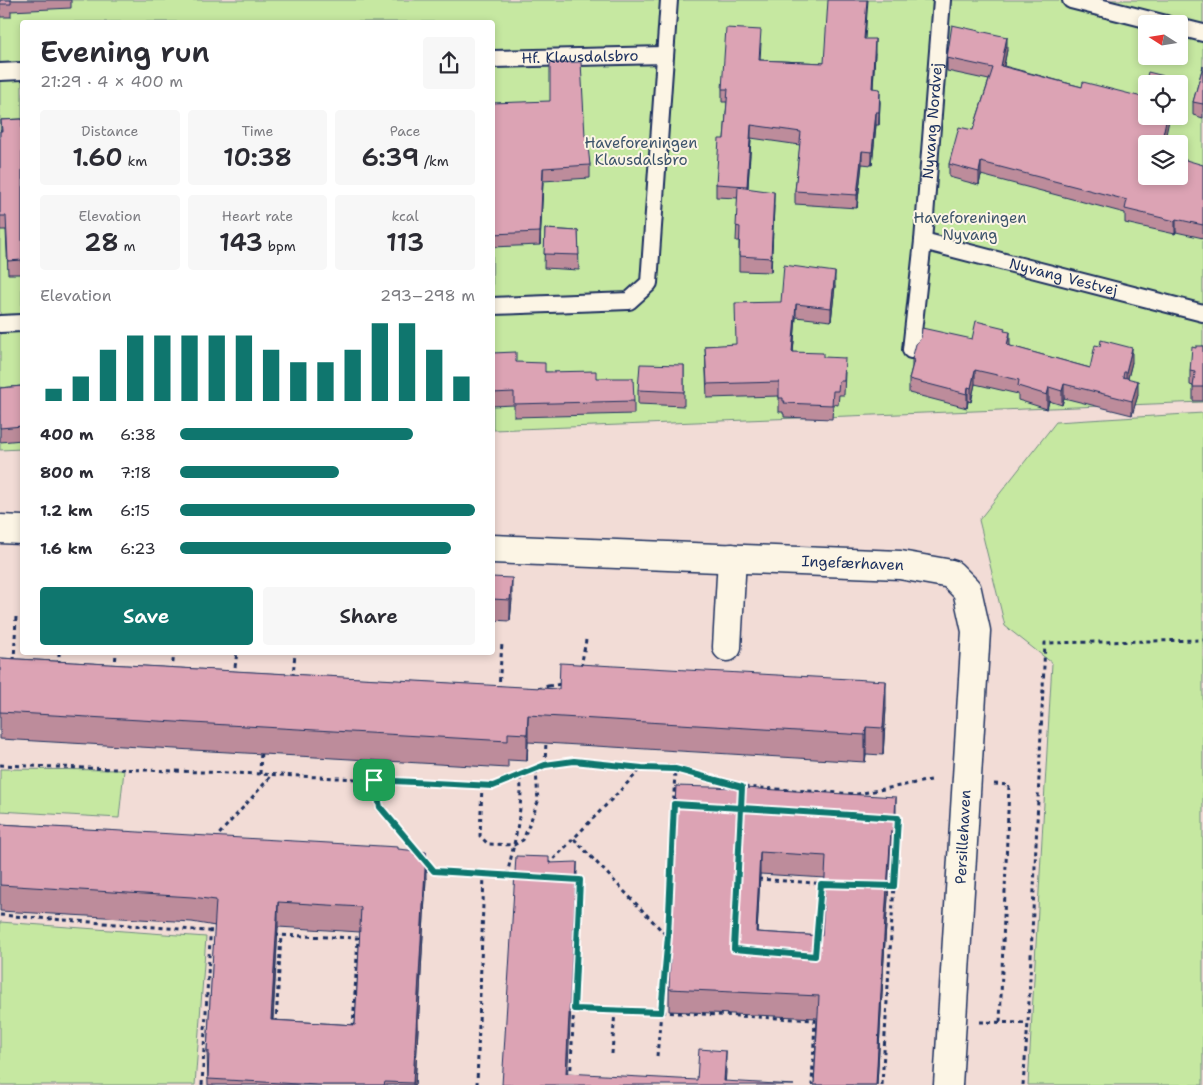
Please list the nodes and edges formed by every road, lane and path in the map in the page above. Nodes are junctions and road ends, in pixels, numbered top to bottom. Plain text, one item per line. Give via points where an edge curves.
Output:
1 (669, 0) edge
2 (942, 0) edge
3 (1071, 0) edge
4 (1138, 17) edge
5 (1188, 29) edge
6 (1203, 33) edge
7 (665, 55) junction
8 (495, 59) edge
9 (20, 71) edge
10 (0, 72) edge
11 (923, 241) junction
12 (495, 306) edge
13 (1203, 312) edge
14 (20, 323) edge
15 (0, 324) edge
16 (911, 350) dead end
17 (0, 529) edge
18 (20, 530) edge
19 (495, 549) edge
20 (732, 558) junction
21 (967, 590) joint
22 (16, 617) dead end
23 (586, 640) dead end
24 (1203, 640) edge
25 (502, 643) dead end
26 (727, 647) dead end
27 (60, 655) edge
28 (116, 655) edge
29 (174, 655) edge
30 (236, 655) edge
31 (295, 655) edge
32 (13, 667) edge
33 (59, 670) edge
34 (115, 674) edge
35 (580, 674) edge
36 (172, 677) edge
37 (234, 681) edge
38 (570, 683) edge
39 (293, 685) edge
40 (548, 686) junction
41 (532, 690) edge
42 (548, 696) edge
43 (499, 698) edge
44 (546, 736) edge
45 (261, 747) edge
46 (0, 765) edge
47 (545, 765) junction
48 (642, 768) junction
49 (536, 769) junction
50 (675, 769) junction
51 (260, 774) junction
52 (272, 775) junction
53 (520, 775) junction
54 (374, 780) junction
55 (931, 780) dead end
56 (993, 784) dead end
57 (482, 786) junction
58 (742, 787) junction
59 (742, 794) edge
60 (888, 817) edge
61 (574, 839) junction
62 (214, 840) edge
63 (514, 845) junction
64 (415, 869) edge
65 (434, 871) junction
66 (543, 871) edge
67 (484, 874) junction
68 (507, 875) junction
69 (517, 876) edge
70 (756, 879) edge
71 (571, 880) edge
72 (821, 884) junction
73 (830, 884) edge
74 (885, 886) edge
75 (894, 886) junction
76 (212, 913) edge
77 (0, 915) edge
78 (211, 932) junction
79 (228, 932) edge
80 (272, 934) edge
81 (281, 935) junction
82 (668, 936) junction
83 (816, 946) edge
84 (574, 1009) junction
85 (615, 1010) junction
86 (661, 1012) junction
87 (952, 1022) junction
88 (276, 1023) edge
89 (1000, 1023) junction
90 (1028, 1023) junction
91 (352, 1036) edge
92 (612, 1054) dead end
93 (657, 1056) dead end
94 (202, 1085) edge
95 (477, 1085) edge
96 (570, 1085) edge
97 (812, 1085) edge
98 (882, 1085) edge
99 (948, 1085) edge
100 (1024, 1085) edge

1 - 7 lane
2 - 11 lane, Nyvang Nordvej
3 - 4 lane
5 - 6 lane
7 - 8 lane, Hf. Klausdalsbro
7 - 12 lane via 649,282 629,301
9 - 10 lane
11 - 13 lane, Nyvang Vestvej
11 - 16 lane, Nyvang Nordvej
14 - 15 lane
17 - 18 street
19 - 20 street, Ingefærhaven
20 - 21 street, Ingefærhaven via 900,565 951,574
20 - 26 street
21 - 87 street, Persillehaven via 976,631
22 - 32 path
23 - 35 path
24 - 90 path via 1045,643
25 - 43 path
27 - 33 path
28 - 34 path
29 - 36 path
30 - 37 path
31 - 39 path
38 - 40 path
40 - 41 path
40 - 42 path
44 - 47 path
45 - 51 path
46 - 51 path
47 - 48 path via 574,761
47 - 49 path
48 - 50 path
48 - 61 path
49 - 53 path
49 - 63 path via 538,802 523,840
50 - 58 path
50 - 82 path
51 - 52 path
52 - 54 path
52 - 62 path
53 - 57 path via 493,786
53 - 63 path
54 - 57 path
54 - 65 path via 380,807
55 - 58 path via 858,794
56 - 89 path via 1010,785
57 - 63 path via 480,836 488,844
58 - 59 path
60 - 75 path via 898,818
61 - 66 path
61 - 82 path
63 - 68 path
64 - 65 path
65 - 67 path
67 - 68 path
67 - 95 path
68 - 69 path
70 - 72 path
71 - 84 path via 580,880
72 - 73 path
72 - 83 path
74 - 75 path
75 - 98 path
76 - 78 path
77 - 78 path
78 - 79 path
78 - 94 path
80 - 81 path
81 - 88 path
81 - 91 path via 358,938
82 - 86 path
84 - 85 path
84 - 96 path
85 - 86 path
85 - 92 path
86 - 93 path
86 - 97 path via 815,1020
87 - 89 path
87 - 99 street, Persillehaven
89 - 90 path
90 - 100 path

